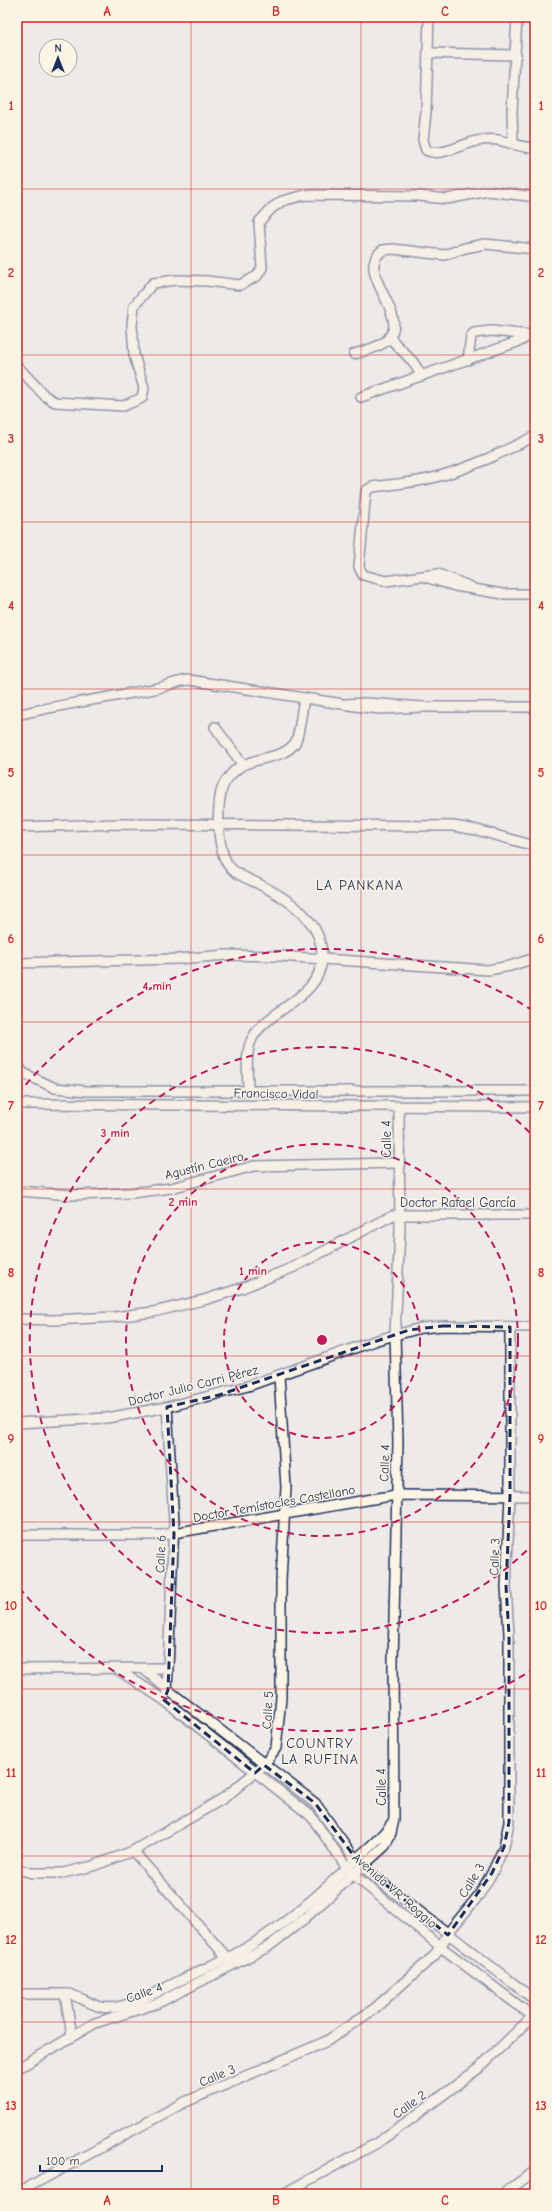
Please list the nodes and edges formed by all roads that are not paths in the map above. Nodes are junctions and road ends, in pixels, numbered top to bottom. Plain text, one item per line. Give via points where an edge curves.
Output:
1 (429, 17) edge
2 (517, 17) edge
3 (428, 53) junction
4 (516, 55) junction
5 (514, 143) junction
6 (535, 148) edge
7 (535, 197) edge
8 (535, 249) edge
9 (533, 335) edge
10 (389, 337) junction
11 (354, 354) dead end
12 (468, 360) junction
13 (17, 366) edge
14 (422, 376) junction
15 (361, 397) dead end
16 (535, 436) edge
17 (535, 594) edge
18 (304, 699) junction
19 (535, 707) edge
20 (17, 715) edge
21 (215, 727) dead end
22 (243, 765) junction
23 (219, 824) junction
24 (17, 827) edge
25 (535, 846) edge
26 (535, 958) edge
27 (322, 960) junction
28 (17, 963) edge
29 (17, 1063) edge
30 (20, 1073) edge
31 (535, 1091) edge
32 (248, 1092) junction
33 (17, 1104) edge
34 (399, 1107) junction
35 (535, 1108) edge
36 (398, 1163) junction
37 (17, 1191) edge
38 (400, 1215) junction
39 (535, 1215) edge
40 (17, 1319) edge
41 (510, 1327) junction
42 (535, 1327) edge
43 (395, 1334) junction
44 (280, 1376) junction
45 (167, 1407) junction
46 (17, 1423) edge
47 (396, 1495) junction
48 (510, 1496) junction
49 (535, 1496) edge
50 (285, 1514) junction
51 (174, 1534) junction
52 (17, 1535) edge
53 (167, 1668) junction
54 (17, 1669) edge
55 (117, 1669) junction
56 (144, 1669) junction
57 (168, 1690) junction
58 (164, 1700) junction
59 (264, 1765) junction
60 (255, 1773) junction
61 (133, 1851) junction
62 (359, 1863) junction
63 (17, 1869) edge
64 (351, 1871) junction
65 (448, 1935) junction
66 (441, 1947) junction
67 (228, 1957) junction
68 (233, 1966) junction
69 (17, 1994) edge
70 (65, 1994) junction
71 (535, 2000) edge
72 (91, 2005) junction
73 (534, 2016) edge
74 (95, 2023) junction
75 (72, 2036) junction
76 (17, 2068) edge
77 (535, 2171) edge
78 (17, 2193) edge
79 (283, 2194) edge
80 (503, 2194) edge

1 - 3 street
2 - 4 street
3 - 4 street
3 - 5 street via 423,140 426,150 436,153 476,141 493,139
4 - 5 street via 512,112
5 - 6 street
7 - 13 street via 488,192 447,199 419,196 305,195 282,201 259,222 262,268 257,276 240,285 184,280 153,283 134,306 133,347 144,388 142,398 123,406 55,402 45,396
8 - 10 street via 486,244 444,255 383,250 377,256 374,265 376,278 392,316 393,330
9 - 12 street
9 - 12 street via 474,333 471,336
10 - 11 street via 380,345
10 - 14 street
12 - 14 street
14 - 15 street
16 - 17 street via 492,457 435,478 372,487 366,491 360,572 367,578 380,581 424,576 454,586 503,594
18 - 19 street via 346,704 423,707
18 - 20 street via 182,680 154,689
18 - 22 street via 295,743 287,750
21 - 22 street
22 - 23 street via 230,776 222,789
23 - 24 street
23 - 25 street via 460,826
23 - 27 street via 221,847 228,865 309,918 317,932
26 - 27 street via 488,970
27 - 28 street via 226,955 188,959
27 - 32 street via 320,969 306,992 288,1004 252,1039 249,1052
29 - 30 street
30 - 32 street via 66,1090
31 - 32 street
33 - 34 street, Francisco Vidal
34 - 35 street, Francisco Vidal
34 - 36 street, Calle 4
36 - 37 street, Agustín Caeiro via 254,1166 171,1188 131,1193 72,1195
36 - 38 street, Calle 4
38 - 39 street, Doctor Rafael García
38 - 40 street, Doctor Rafael García via 389,1216 294,1267 207,1299 153,1312 114,1317
38 - 43 street, Calle 4
41 - 42 street, Doctor Julio Carri Pérez
41 - 43 street, Doctor Julio Carri Pérez via 443,1326
41 - 48 street, Calle 3
43 - 44 street, Doctor Julio Carri Pérez
43 - 47 street, Calle 4 via 398,1442
44 - 45 street, Doctor Julio Carri Pérez via 219,1395
44 - 50 street, Calle 5
45 - 46 street, Doctor Julio Carri Pérez via 107,1418
45 - 51 street, Calle 6
47 - 48 street, Doctor Temístocles Castellano
47 - 50 street, Doctor Temístocles Castellano
47 - 62 street, Calle 4 via 394,1819 388,1840
48 - 49 street, Doctor Temístocles Castellano
48 - 65 street, Calle 3 via 506,1587 509,1634 509,1822 504,1847 492,1873 479,1895
50 - 51 street, Doctor Temístocles Castellano
50 - 59 street, Calle 5 via 281,1580 282,1666 279,1733 276,1748
51 - 52 street, Doctor Temístocles Castellano
51 - 53 street, Calle 6
53 - 56 street
53 - 57 street, Calle 6
54 - 55 street
55 - 56 street
55 - 58 street, Avenida V.R. Roggio
56 - 57 street, Avenida V.R. Roggio
57 - 58 street, Calle 6
57 - 59 street, Avenida V.R. Roggio
58 - 60 street, Avenida V.R. Roggio
59 - 60 street, Calle 5
59 - 62 street, Avenida V.R. Roggio via 315,1803
60 - 61 street, Calle 5 via 210,1806
60 - 64 street, Avenida V.R. Roggio via 311,1816
61 - 63 street, Calle 5 via 93,1866 63,1873 32,1873
61 - 67 street
62 - 64 street, Calle 4
62 - 65 street, Avenida V.R. Roggio
64 - 66 street, Avenida V.R. Roggio
64 - 67 street, Calle 4 via 264,1936
64 - 68 street, Calle 4 via 268,1947
65 - 66 street, Calle 3
65 - 71 street, Avenida V.R. Roggio
66 - 73 street, Avenida V.R. Roggio
66 - 78 street, Calle 3 via 418,1971 374,2008 327,2041 183,2103
67 - 68 street
67 - 72 street, Calle 4 via 137,2001 107,2008
68 - 74 street, Calle 4 via 158,2003
69 - 70 street
70 - 72 street via 75,1996
70 - 75 street
72 - 74 street
73 - 79 street, Calle 2 via 479,2068 377,2143
74 - 75 street, Calle 4
75 - 76 street, Calle 4
77 - 80 street

